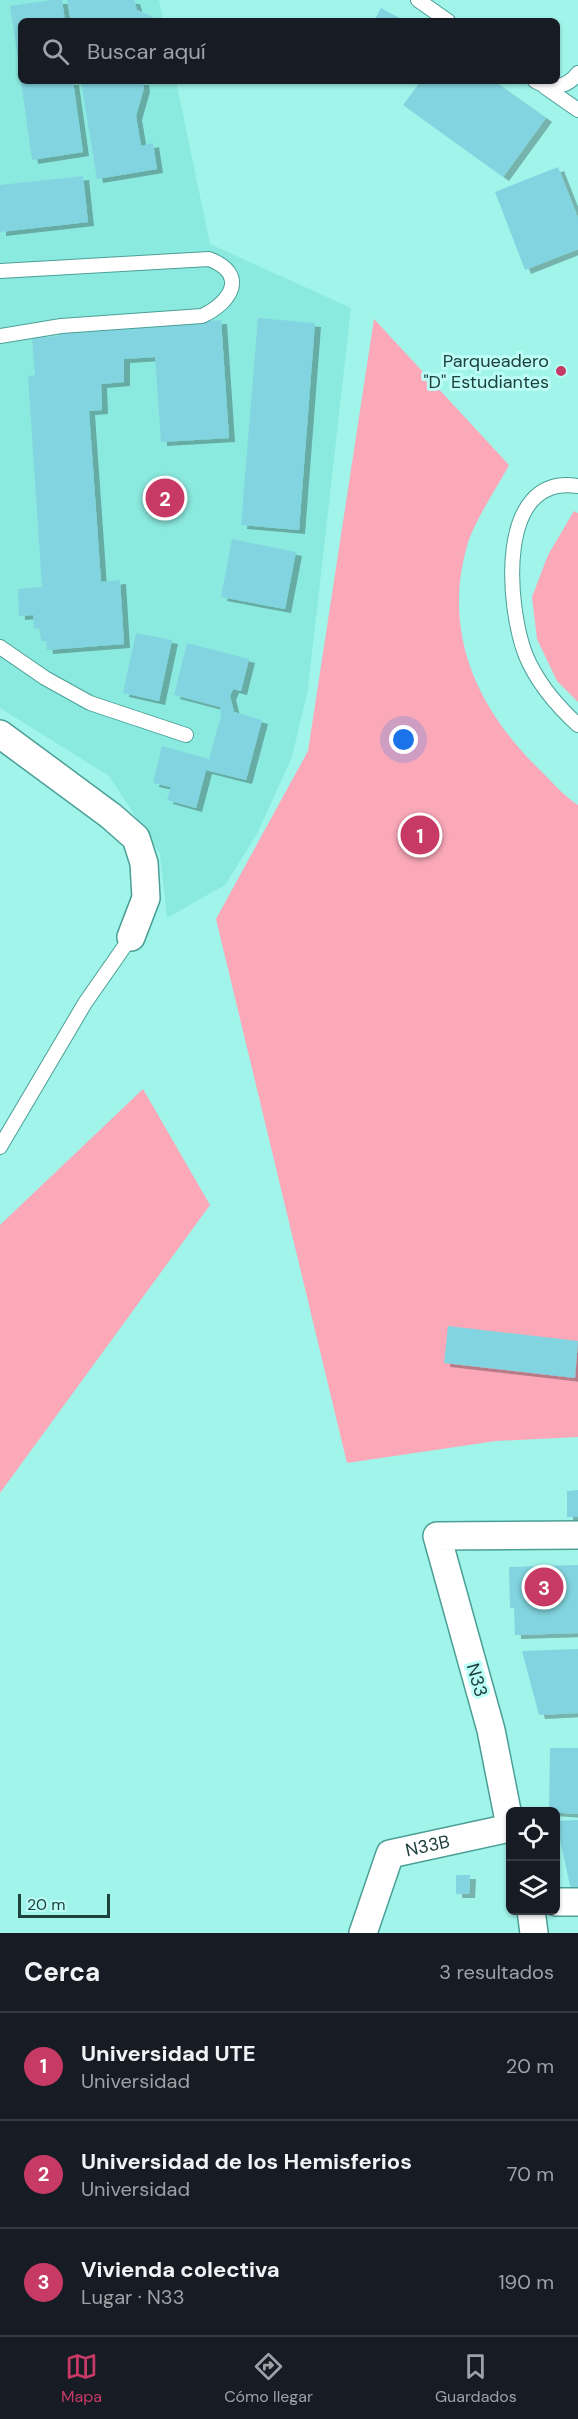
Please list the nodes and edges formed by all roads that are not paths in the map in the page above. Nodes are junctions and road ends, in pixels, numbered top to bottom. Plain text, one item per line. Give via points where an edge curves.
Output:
1 (418, 0) edge
2 (444, 18) edge
3 (578, 73) edge
4 (540, 84) edge
5 (578, 110) edge
6 (0, 271) edge
7 (0, 336) edge
8 (578, 486) edge
9 (0, 647) edge
10 (578, 725) edge
11 (0, 734) edge
12 (186, 735) dead end
13 (131, 937) joint
14 (0, 1147) edge
15 (578, 1535) edge
16 (506, 1807) edge
17 (506, 1828) edge
18 (560, 1902) edge
19 (578, 1902) edge
20 (532, 1915) edge
21 (363, 1933) edge
22 (534, 1933) edge

1 - 2 lane
3 - 4 lane via 558,87
4 - 5 lane
6 - 7 lane via 209,259 232,276 229,298 202,316 61,326
8 - 10 lane via 561,485 536,496 524,512 511,568 514,614 526,656 547,695
9 - 12 lane via 90,703
11 - 13 street via 136,838 144,863 146,898
13 - 14 lane via 85,1003
15 - 16 street, N33 via 437,1536 491,1730
17 - 21 street, N33B via 390,1854
18 - 19 street
20 - 22 street

